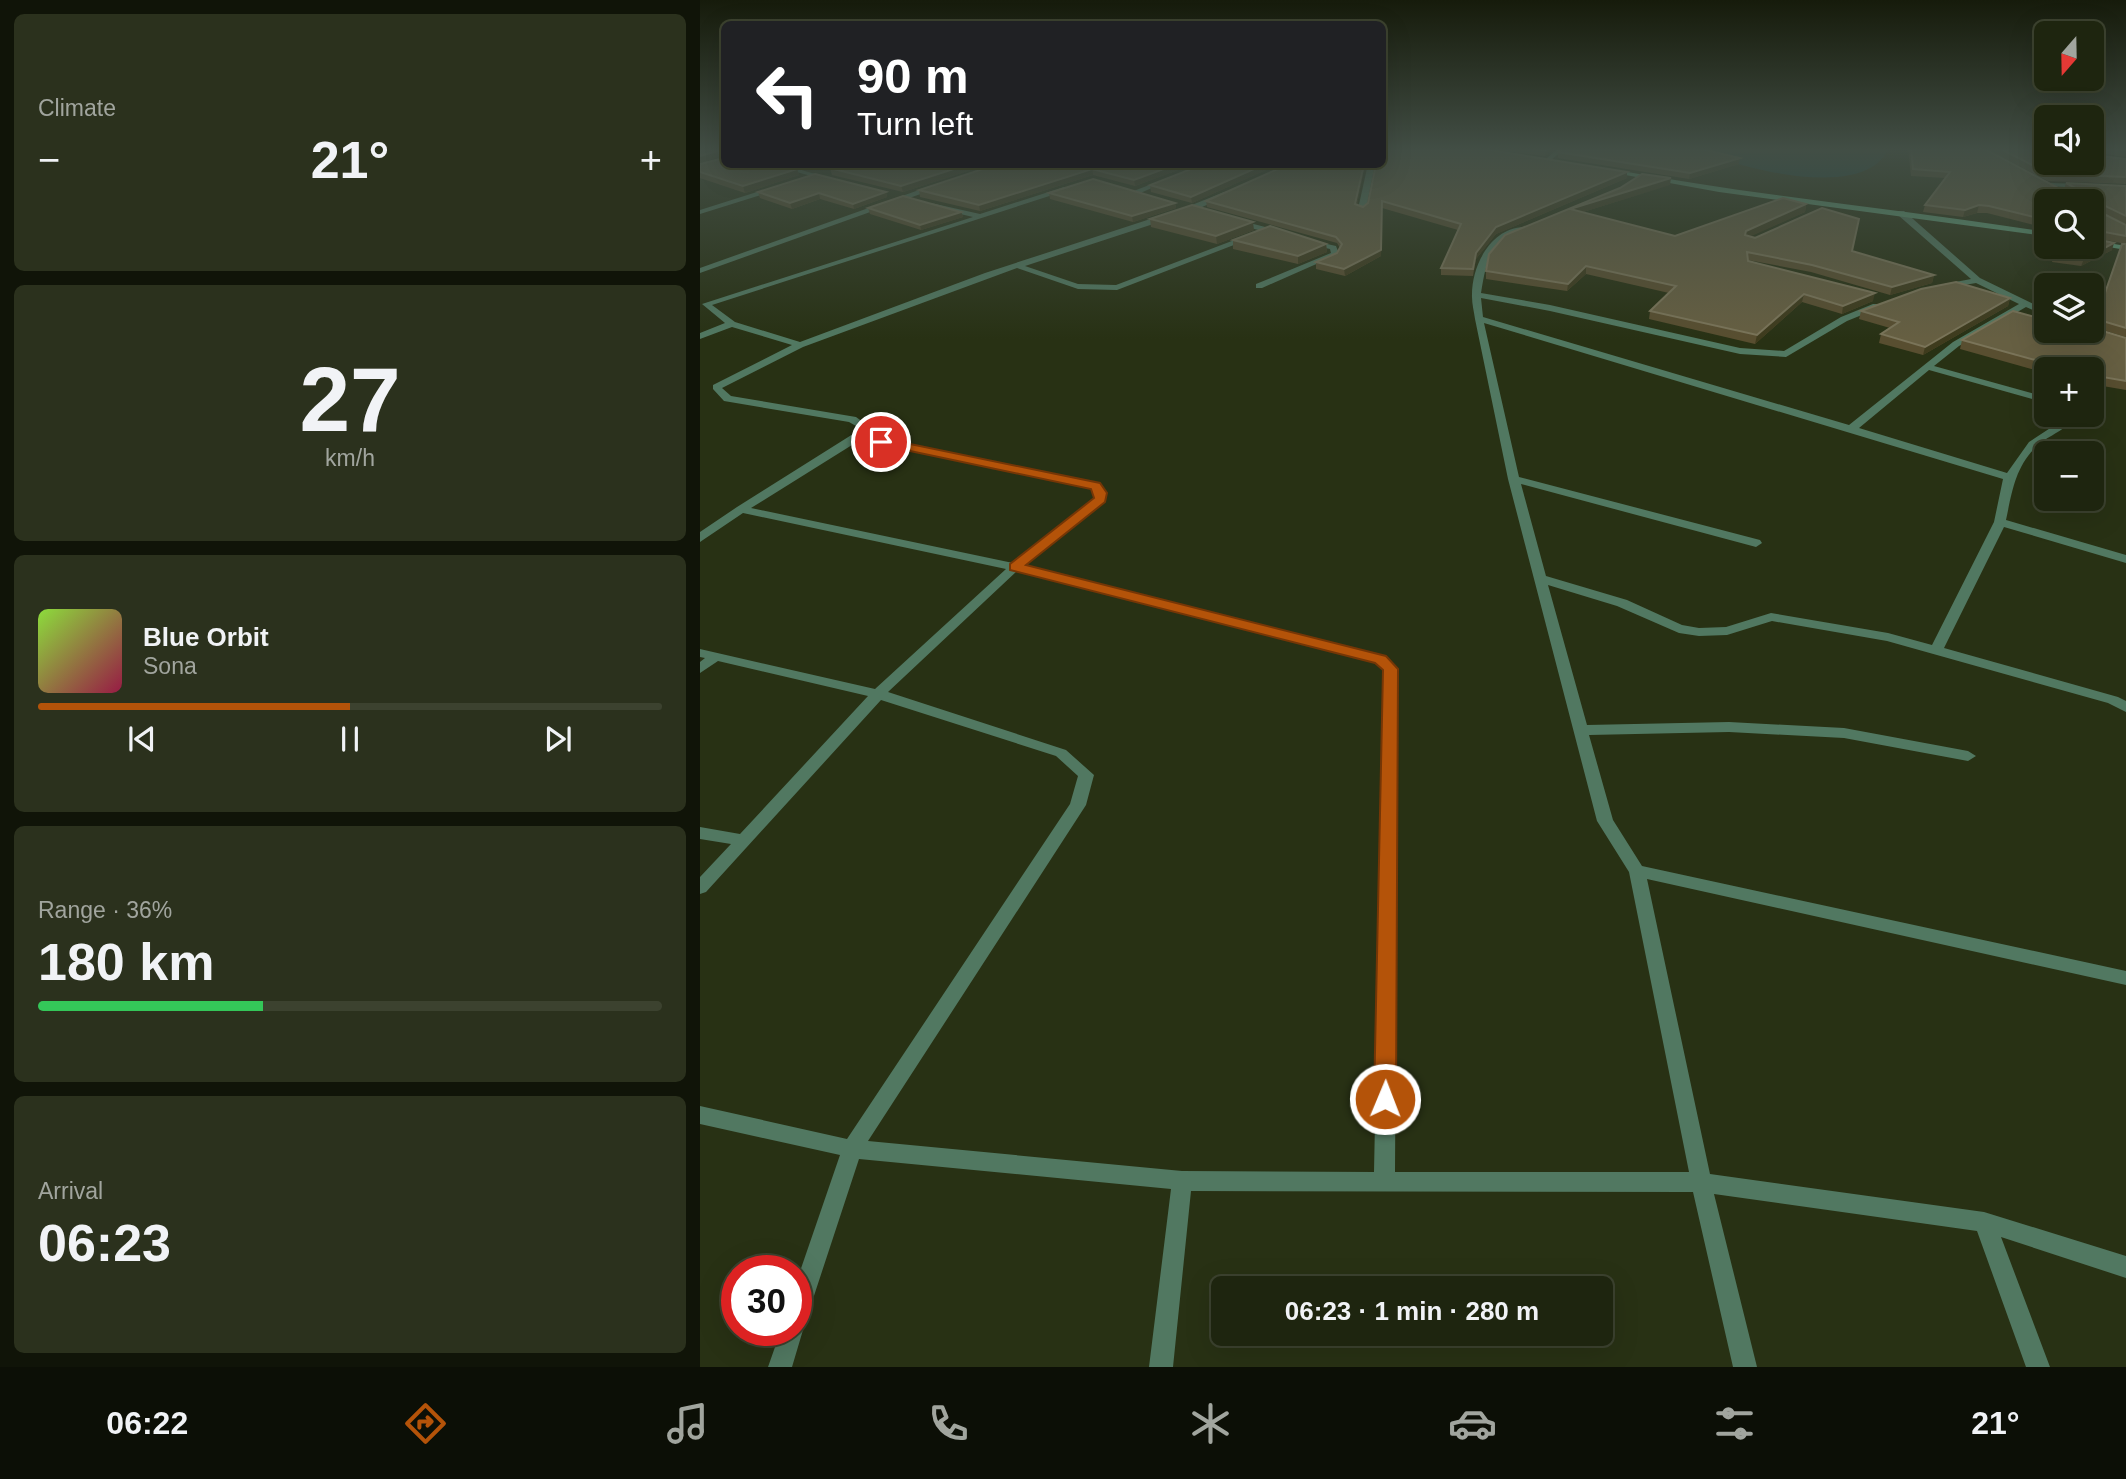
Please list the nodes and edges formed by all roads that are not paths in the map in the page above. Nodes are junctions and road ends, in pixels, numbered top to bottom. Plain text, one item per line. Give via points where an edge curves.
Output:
1 (863, 212) edge
2 (963, 212) edge
3 (993, 212) edge
4 (1182, 212) edge
5 (1890, 212) edge
6 (1901, 213) junction
7 (980, 216) junction
8 (1230, 219) edge
9 (1528, 226) edge
10 (1269, 230) junction
11 (2034, 232) edge
12 (2104, 244) edge
13 (2126, 248) edge
14 (1018, 266) junction
15 (700, 271) edge
16 (1977, 280) junction
17 (1259, 286) dead end
18 (1928, 290) edge
19 (1476, 295) junction
20 (1878, 298) edge
21 (703, 302) edge
22 (2025, 304) junction
23 (2034, 308) edge
24 (1479, 319) junction
25 (732, 324) junction
26 (700, 336) edge
27 (2104, 336) edge
28 (2126, 343) edge
29 (800, 345) junction
30 (1927, 367) junction
31 (2034, 397) edge
32 (2058, 427) edge
33 (1852, 429) junction
34 (858, 436) junction
35 (2009, 477) junction
36 (1514, 479) junction
37 (741, 509) junction
38 (2000, 522) junction
39 (700, 538) edge
40 (1756, 543) dead end
41 (2126, 559) edge
42 (1015, 567) junction
43 (1540, 578) junction
44 (1936, 650) junction
45 (707, 655) edge
46 (700, 669) edge
47 (878, 694) junction
48 (2126, 707) edge
49 (1580, 730) junction
50 (1968, 756) dead end
51 (700, 833) edge
52 (743, 840) junction
53 (1637, 872) junction
54 (700, 888) edge
55 (2126, 978) edge
56 (700, 1115) edge
57 (852, 1149) junction
58 (1384, 1180) junction
59 (1182, 1181) junction
60 (1701, 1182) junction
61 (1984, 1222) junction
62 (2126, 1268) edge
63 (812, 1269) edge
64 (787, 1346) edge
65 (780, 1367) edge
66 (1161, 1367) edge
67 (1745, 1367) edge
68 (2038, 1367) edge

1 - 15 street
2 - 7 street
3 - 7 street
4 - 14 street
5 - 6 main road
6 - 11 main road
6 - 16 street
7 - 21 street
8 - 10 street
9 - 19 street via 1500,238 1482,261
10 - 14 street via 1100,290 1085,290
10 - 17 street via 1336,251
12 - 13 main road
14 - 29 street
16 - 18 street
16 - 22 street
19 - 20 street via 1771,355 1786,354 1844,319 1890,301
19 - 24 street
21 - 25 street
22 - 23 street
22 - 30 street via 1956,344
24 - 33 street
24 - 36 street
25 - 26 street
25 - 29 street
27 - 28 street
29 - 34 street via 716,387 728,399 852,419 862,425
30 - 31 street
30 - 33 street
32 - 35 street via 2033,444
33 - 35 street
34 - 37 street
34 - 42 street via 1096,486 1101,499
35 - 38 street
36 - 40 street
36 - 43 street
37 - 39 street
37 - 42 street
38 - 41 street
38 - 44 street
42 - 47 street
42 - 58 street via 1380,659 1391,669
43 - 44 street via 1622,603 1679,629 1727,631 1771,617
43 - 49 street
44 - 48 street
45 - 46 street
45 - 47 street
47 - 52 street
47 - 57 street via 1061,753 1086,775 1078,805
49 - 50 street via 1729,727 1844,733
49 - 53 street via 1605,821
51 - 52 street
52 - 54 street
53 - 55 street
53 - 60 street
56 - 57 street
57 - 59 street
57 - 63 street
58 - 59 street
58 - 60 street
59 - 66 street
60 - 61 street
60 - 67 street
61 - 62 street
61 - 68 street
64 - 65 street

